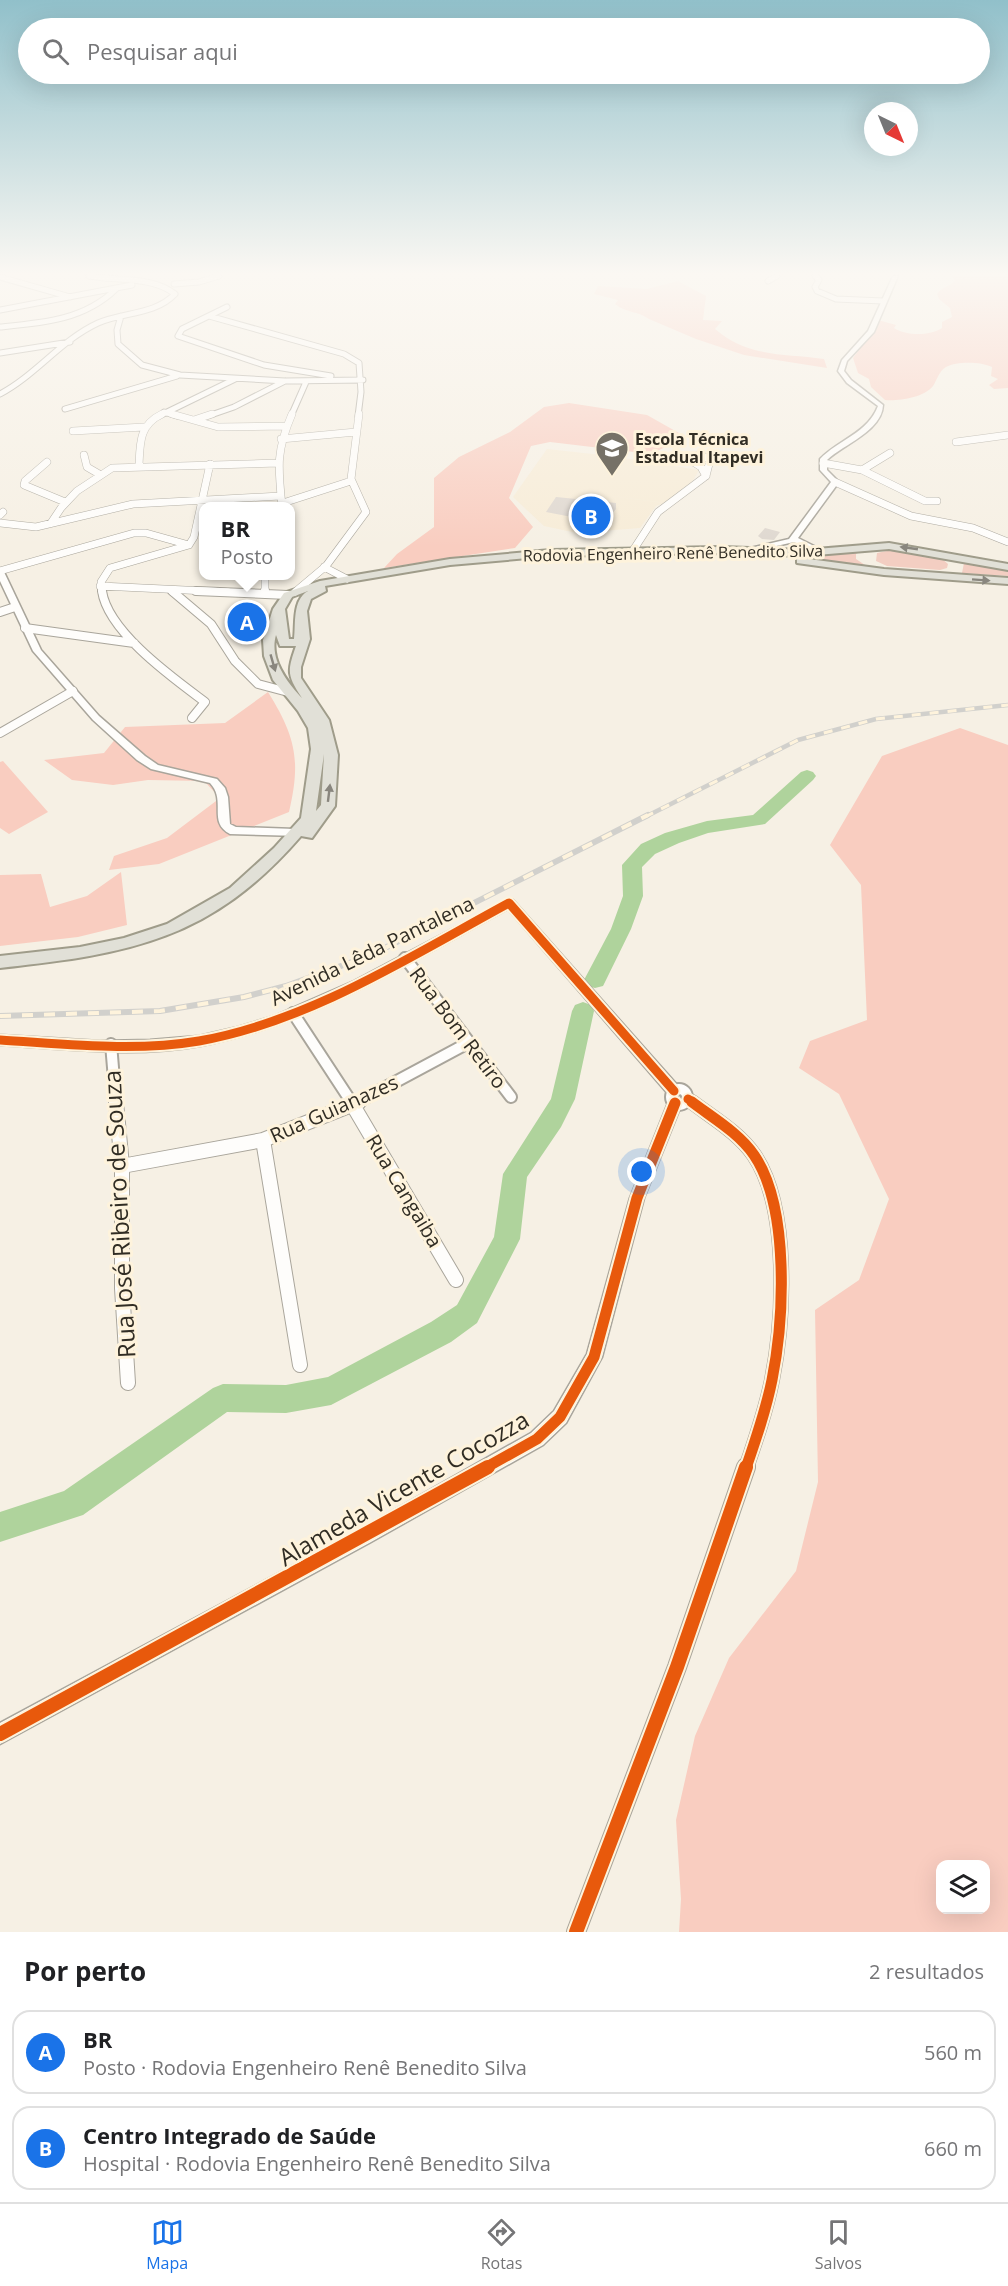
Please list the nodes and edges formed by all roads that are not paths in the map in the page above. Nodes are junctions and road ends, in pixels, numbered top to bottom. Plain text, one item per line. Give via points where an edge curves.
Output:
1 (41, 366) edge
2 (146, 366) edge
3 (271, 366) edge
4 (360, 366) edge
5 (842, 366) edge
6 (180, 375) junction
7 (236, 378) junction
8 (353, 380) junction
9 (363, 380) junction
10 (285, 381) junction
11 (306, 382) junction
12 (0, 394) edge
13 (64, 409) dead end
14 (164, 412) junction
15 (194, 420) junction
16 (287, 426) junction
17 (144, 427) junction
18 (73, 431) dead end
19 (356, 432) junction
20 (1008, 435) edge
21 (281, 439) junction
22 (956, 442) dead end
23 (890, 453) dead end
24 (84, 455) dead end
25 (47, 462) dead end
26 (278, 463) junction
27 (823, 463) junction
28 (210, 464) junction
29 (139, 466) junction
30 (862, 470) junction
31 (99, 474) junction
32 (706, 476) dead end
33 (351, 481) junction
34 (835, 482) junction
35 (203, 500) junction
36 (65, 501) junction
37 (937, 501) dead end
38 (282, 502) edge
39 (199, 516) edge
40 (0, 523) edge
41 (51, 523) junction
42 (793, 539) junction
43 (1008, 542) edge
44 (189, 545) junction
45 (868, 547) junction
46 (749, 550) junction
47 (632, 552) junction
48 (822, 552) junction
49 (941, 553) junction
50 (324, 567) junction
51 (1008, 567) edge
52 (0, 572) edge
53 (884, 572) junction
54 (942, 577) junction
55 (347, 579) junction
56 (265, 580) edge
57 (1008, 581) edge
58 (100, 586) junction
59 (171, 590) junction
60 (205, 591) junction
61 (265, 594) junction
62 (291, 594) junction
63 (189, 603) junction
64 (15, 607) junction
65 (0, 612) edge
66 (278, 613) junction
67 (303, 622) junction
68 (25, 628) junction
69 (134, 643) junction
70 (73, 691) junction
71 (288, 692) junction
72 (192, 718) dead end
73 (0, 733) edge
74 (295, 833) junction
75 (405, 958) junction
76 (0, 962) edge
77 (0, 969) edge
78 (292, 1013) junction
79 (0, 1040) edge
80 (468, 1043) junction
81 (111, 1044) junction
82 (511, 1097) dead end
83 (679, 1098) junction
84 (353, 1105) junction
85 (263, 1140) junction
86 (122, 1166) junction
87 (456, 1280) dead end
88 (300, 1365) dead end
89 (128, 1383) dead end
90 (0, 1734) edge
91 (576, 1932) edge

1 - 12 street
2 - 6 street
3 - 8 street
4 - 9 street
5 - 27 street via 847,380 877,401 880,412 871,424 827,455
6 - 7 street
6 - 13 street
7 - 10 street
7 - 14 street
8 - 9 street
8 - 11 street
9 - 19 street
10 - 11 street
10 - 15 street via 234,407
11 - 16 street
14 - 15 street
14 - 17 street
15 - 16 street via 218,427
16 - 21 street
17 - 18 street
17 - 29 street
19 - 21 street
19 - 33 street
20 - 22 street
21 - 26 street
23 - 30 street
24 - 31 street via 87,467
25 - 36 street via 24,485
26 - 28 street
26 - 38 street
27 - 30 street
27 - 34 street
28 - 29 street
28 - 35 street
29 - 31 street via 112,468
30 - 37 street via 925,501
31 - 36 street
32 - 47 street via 658,512
33 - 38 street
33 - 50 street via 365,503 366,512
34 - 42 street
34 - 43 street via 911,516 973,528
35 - 38 street
35 - 41 street via 133,504
36 - 41 street
39 - 44 street
40 - 41 street via 26,527
42 - 46 street
42 - 48 street
44 - 52 street via 134,533
44 - 58 street via 110,568 103,574
45 - 48 main road, Rodovia Engenheiro Renê Benedito Silva
49 -> 45 main road, Rodovia Engenheiro Renê Benedito Silva
45 - 53 main road via 863,556 866,562
46 - 47 main road, Rodovia Engenheiro Renê Benedito Silva
46 - 48 main road, Rodovia Engenheiro Renê Benedito Silva
47 - 55 main road, Rodovia Engenheiro Renê Benedito Silva via 491,557
49 - 51 main road, Rodovia Engenheiro Renê Benedito Silva
49 - 54 main road via 953,569
50 - 55 street
50 - 62 street
52 - 64 street
53 - 54 main road, Rodovia Engenheiro Renê Benedito Silva
53 - 67 main road, Rodovia Engenheiro Renê Benedito Silva via 724,557 534,559 454,567 320,589 306,597 301,611
54 -> 57 main road, Rodovia Engenheiro Renê Benedito Silva
55 - 62 main road, Rodovia Engenheiro Renê Benedito Silva
56 - 61 street
58 - 59 street
58 - 69 street via 112,614
59 - 60 street
59 - 63 street
60 - 61 street
60 - 63 street
61 - 62 street
62 - 66 main road
63 - 71 street via 211,624 235,661 258,684
64 - 65 street
64 - 68 street
66 - 67 main road via 284,643 300,642
66 -> 71 main road via 269,640 270,656
77 -> 67 main road, Rodovia Engenheiro Renê Benedito Silva via 72,962 171,937 220,909 302,840 328,806 331,755 322,720 295,678 304,639
68 - 69 street
68 - 70 street via 37,651
69 - 72 street via 205,702
70 - 73 street
70 - 74 street via 96,718 141,758 172,773 213,781 223,797 226,827 234,831
71 - 74 main road via 315,728 318,749 308,819
74 - 76 main road via 235,892 173,928 125,944
75 - 78 street, Avenida Lêda Pantalena
75 - 80 street, Rua Bom Retiro
75 - 83 street, Avenida Lêda Pantalena via 509,903
78 - 81 street, Avenida Lêda Pantalena via 200,1041
78 - 84 street, Rua Cangaiba
79 - 81 street, Avenida Lêda Pantalena
80 - 82 street, Rua Bom Retiro
80 - 84 street, Rua Guianazes
81 - 86 street, Rua José Ribeiro de Souza
83 - 90 street, Alameda Vicente Cocozza via 637,1197 594,1357 560,1417 537,1440
83 - 91 street via 749,1148 760,1164 782,1248 774,1364 733,1505 673,1683
84 - 85 street, Rua Guianazes
84 - 87 street, Rua Cangaiba
85 - 86 street, Rua Guianazes
85 - 88 street
86 - 89 street, Rua José Ribeiro de Souza via 122,1288

